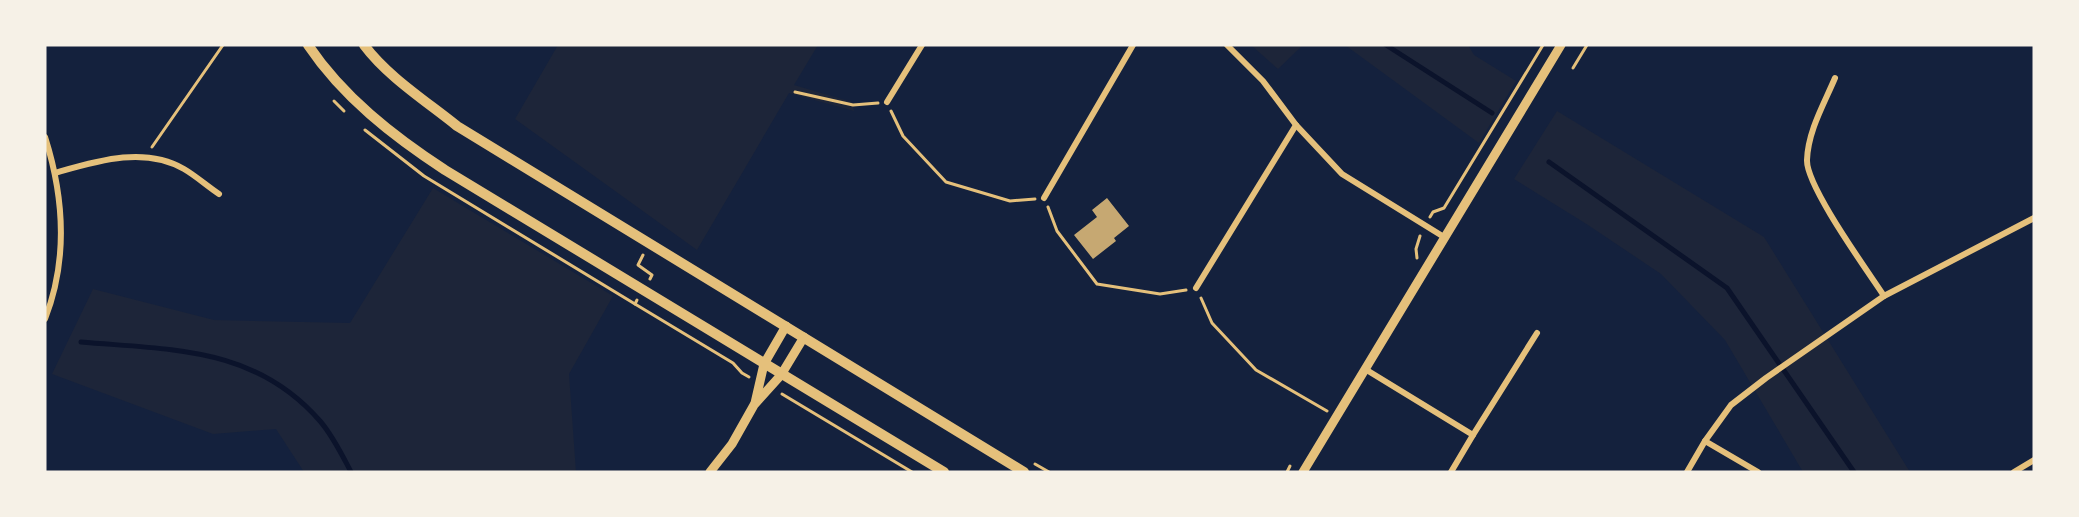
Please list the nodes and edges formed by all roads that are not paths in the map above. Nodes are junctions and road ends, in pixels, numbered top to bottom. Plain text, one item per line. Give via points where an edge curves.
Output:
1 (308, 45) edge
2 (364, 45) edge
3 (922, 45) edge
4 (1132, 45) edge
5 (1227, 45) edge
6 (1561, 45) edge
7 (1835, 78) dead end
8 (886, 102) road end
9 (1296, 125) junction
10 (45, 137) edge
11 (56, 173) junction
12 (219, 194) dead end
13 (1044, 198) road end
14 (2034, 218) edge
15 (1444, 237) junction
16 (1196, 288) road end
17 (1884, 296) junction
18 (45, 319) edge
19 (786, 326) junction
20 (1538, 333) dead end
21 (804, 337) junction
22 (764, 364) junction
23 (1365, 369) junction
24 (782, 375) junction
25 (754, 405) junction
26 (1473, 435) junction
27 (1705, 441) junction
28 (2034, 460) edge
29 (710, 472) edge
30 (944, 472) edge
31 (1024, 472) edge
32 (1303, 472) edge
33 (1451, 472) edge
34 (1687, 472) edge
35 (1758, 472) edge
36 (2014, 472) edge

1 - 22 main road via 346,92 406,145
2 - 19 main road via 457,126
3 - 8 street
4 - 13 street
5 - 9 street via 1263,81
6 - 15 street
7 - 17 street via 1811,133 1806,162 1814,188
9 - 15 street via 1342,174
9 - 16 street
10 - 11 street
11 - 12 street via 98,161 144,158 183,169
11 - 18 street via 62,230
14 - 17 street
15 - 23 street
17 - 27 street via 1731,405
19 - 21 main road
19 - 22 street
20 - 26 street
21 - 24 street
21 - 31 main road
22 - 24 main road
22 - 25 street
23 - 26 street
23 - 32 street
24 - 25 street
24 - 30 main road
25 - 29 street via 732,444
26 - 33 street
27 - 34 street
27 - 35 street
28 - 36 street

